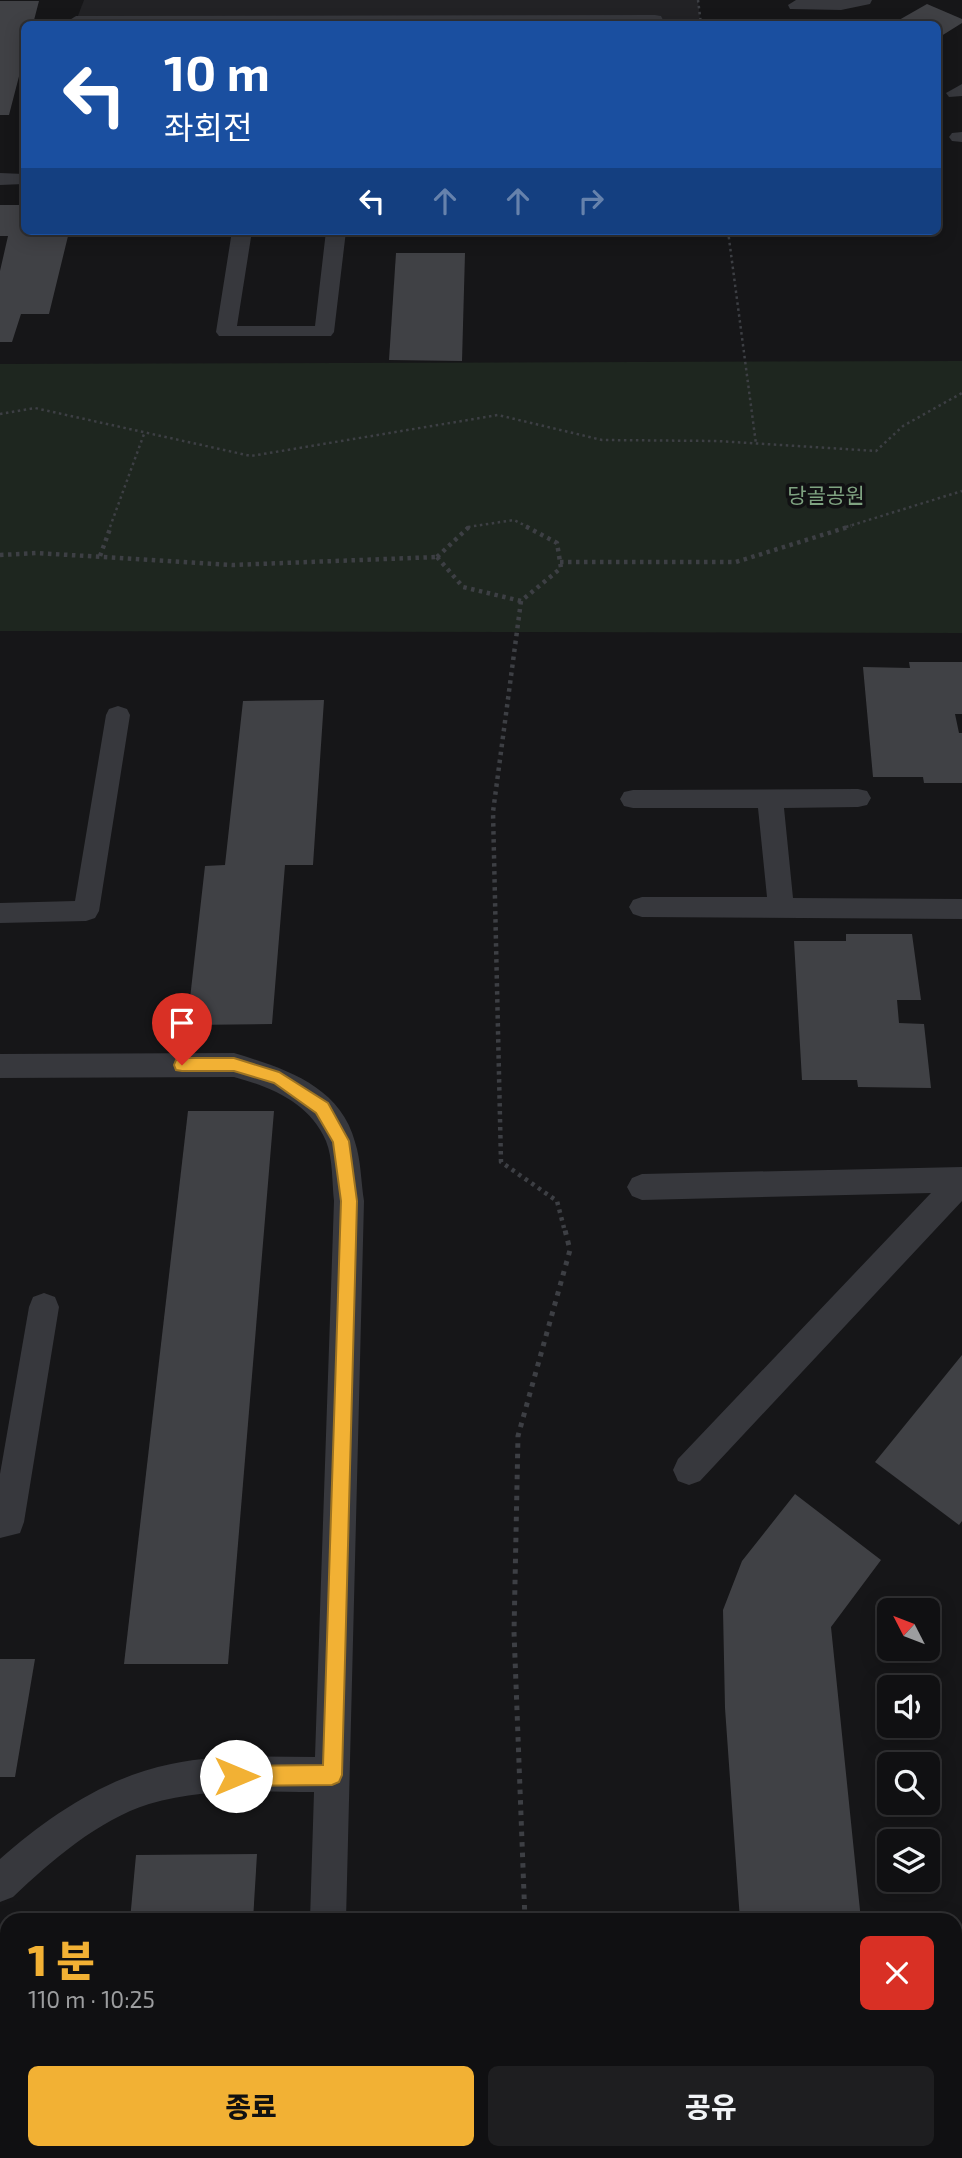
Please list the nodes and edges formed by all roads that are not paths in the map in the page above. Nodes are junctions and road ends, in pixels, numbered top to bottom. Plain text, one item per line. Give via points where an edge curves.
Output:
1 (82, 0) edge
2 (864, 0) edge
3 (796, 5) dead end
4 (655, 20) dead end
5 (77, 21) edge
6 (578, 21) edge
7 (0, 179) edge
8 (21, 179) edge
9 (241, 235) edge
10 (336, 235) edge
11 (118, 715) dead end
12 (858, 797) dead end
13 (770, 798) junction
14 (633, 799) dead end
15 (642, 907) dead end
16 (781, 907) junction
17 (962, 909) edge
18 (0, 913) edge
19 (0, 1066) edge
20 (962, 1180) edge
21 (642, 1187) dead end
22 (44, 1307) dead end
23 (689, 1470) dead end
24 (0, 1522) edge
25 (332, 1775) junction
26 (6, 1872) edge
27 (328, 1913) edge

1 - 5 lane
2 - 3 lane
4 - 6 lane
7 - 8 lane
9 - 10 lane via 226,332 324,332
11 - 18 lane via 86,911
12 - 13 lane
13 - 14 lane
13 - 16 lane
15 - 16 lane
16 - 17 lane
19 - 25 lane via 234,1065 279,1078 322,1108 341,1141 349,1201
20 - 21 lane
20 - 23 lane
22 - 24 lane via 8,1522
25 - 26 lane via 236,1776 150,1786 105,1806
25 - 27 lane

